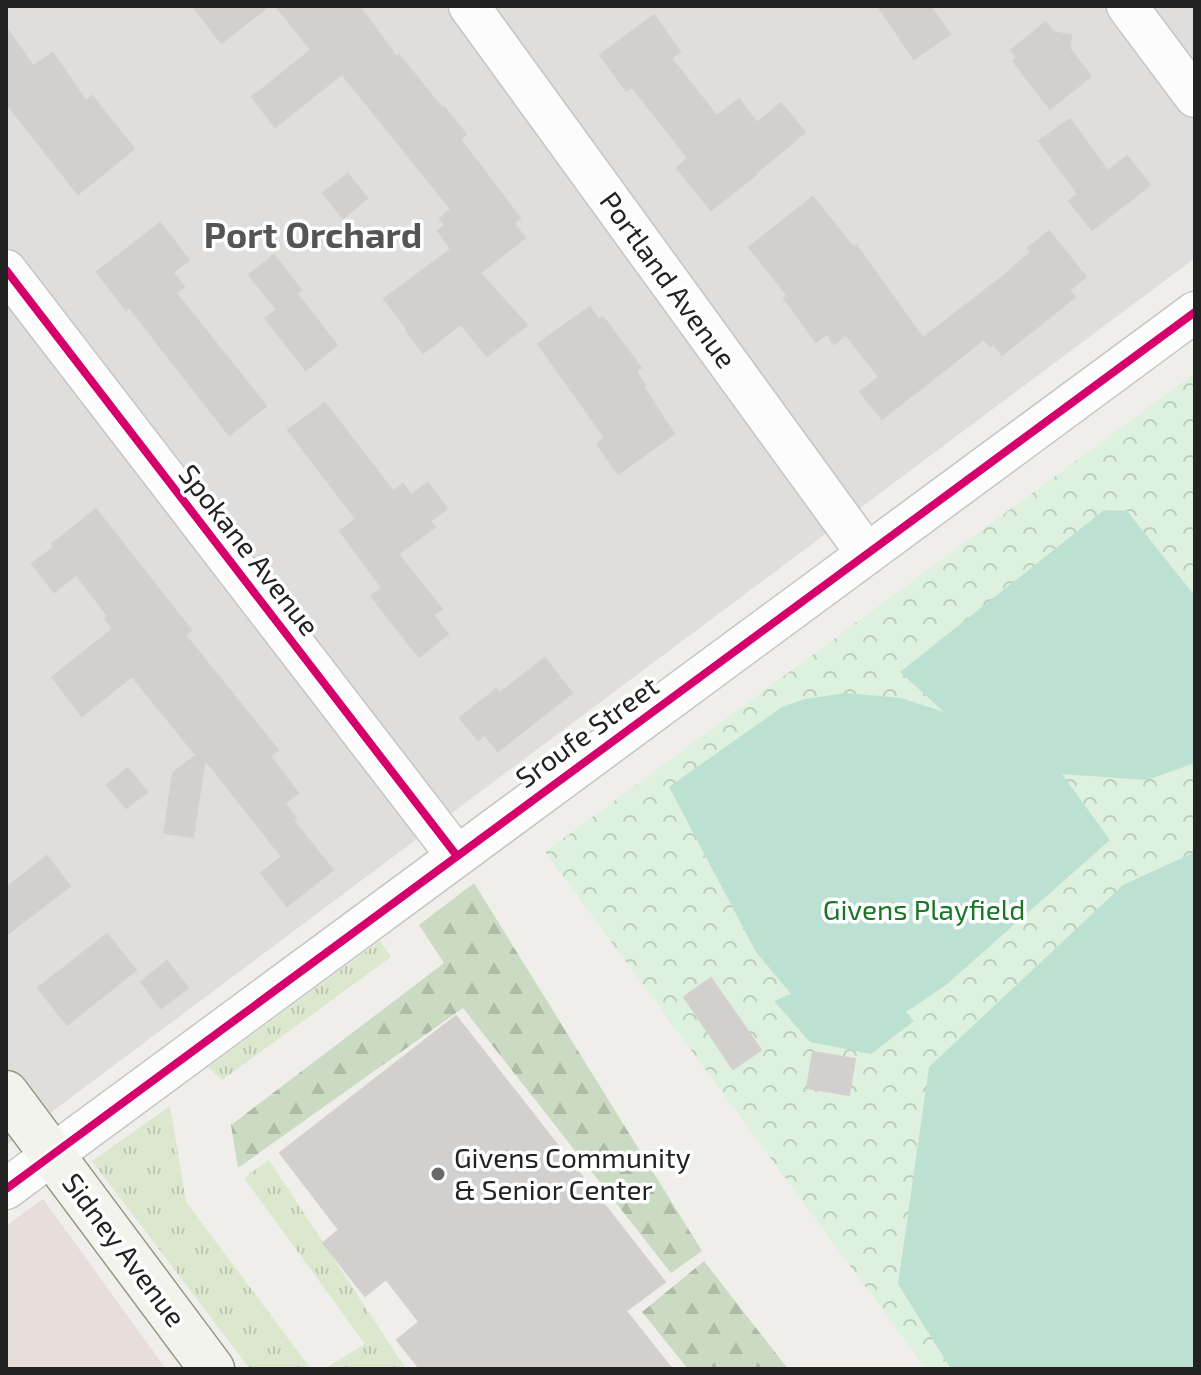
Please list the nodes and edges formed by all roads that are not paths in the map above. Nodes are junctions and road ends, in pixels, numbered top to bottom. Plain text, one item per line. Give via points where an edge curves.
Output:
1 (469, 6) edge
2 (1127, 6) edge
3 (1195, 97) edge
4 (6, 270) edge
5 (1195, 312) edge
6 (867, 554) junction
7 (457, 856) junction
8 (6, 1093) edge
9 (53, 1155) junction
10 (6, 1189) edge
11 (212, 1369) edge

1 - 6 street, Portland Avenue
2 - 3 street
4 - 7 street, Spokane Avenue
5 - 6 street, Sroufe Street
6 - 7 street, Sroufe Street
7 - 9 street, Sroufe Street
8 - 9 main road, Sidney Avenue
9 - 10 street, Sroufe Street
9 - 11 main road, Sidney Avenue

